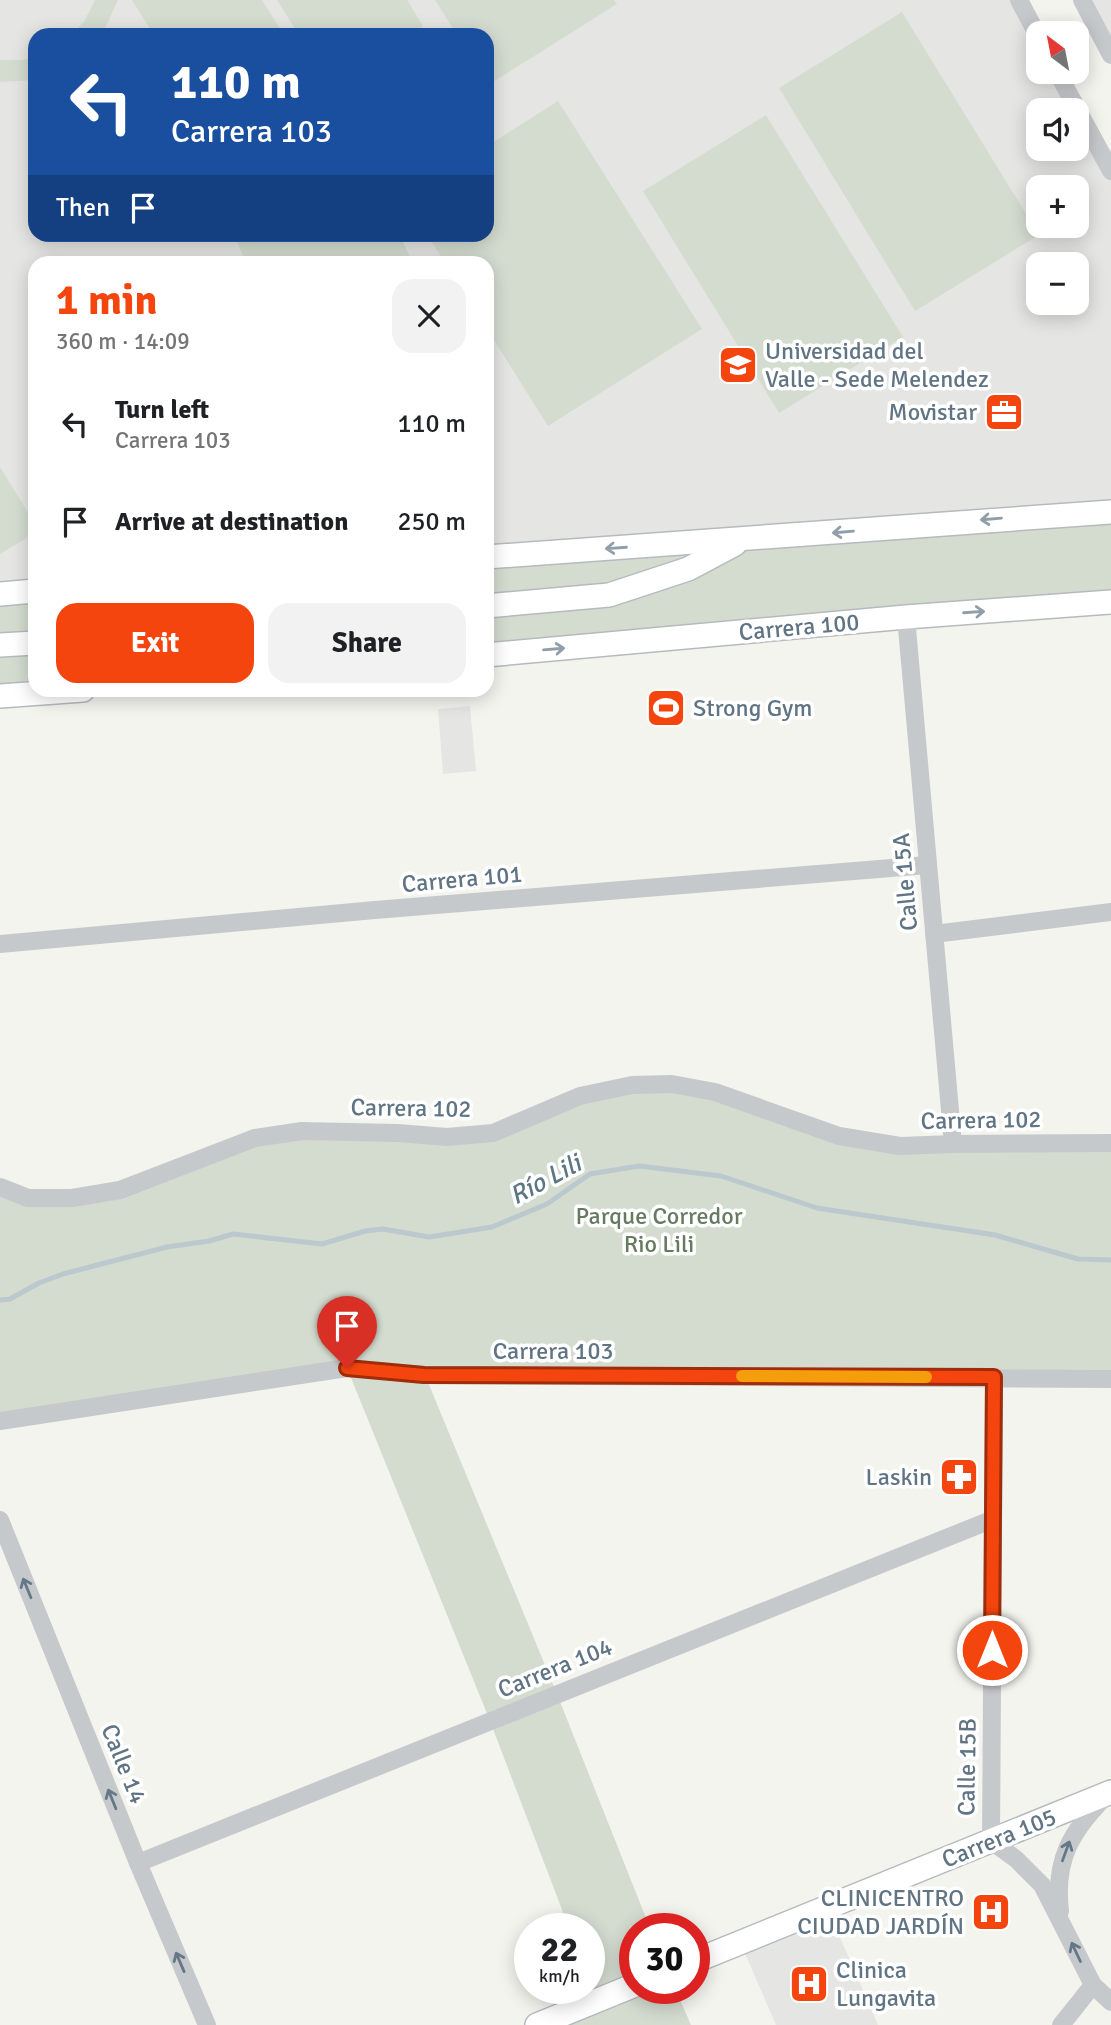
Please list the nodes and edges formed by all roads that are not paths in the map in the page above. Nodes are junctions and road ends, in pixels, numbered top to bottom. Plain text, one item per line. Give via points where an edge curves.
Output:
1 (1019, 0) edge
2 (1082, 0) edge
3 (1030, 21) edge
4 (1111, 55) edge
5 (1064, 84) edge
6 (1111, 171) edge
7 (1111, 506) edge
8 (1111, 512) edge
9 (1059, 514) junction
10 (744, 540) junction
11 (494, 556) edge
12 (28, 592) edge
13 (0, 594) edge
14 (1111, 602) edge
15 (494, 605) edge
16 (906, 617) junction
17 (28, 643) edge
18 (0, 645) edge
19 (494, 654) edge
20 (28, 694) edge
21 (0, 696) edge
22 (928, 865) junction
23 (1111, 912) edge
24 (934, 934) junction
25 (0, 944) edge
26 (1111, 1143) edge
27 (953, 1144) junction
28 (0, 1187) edge
29 (994, 1377) junction
30 (1111, 1379) edge
31 (0, 1421) edge
32 (992, 1520) junction
33 (0, 1521) edge
34 (1110, 1793) edge
35 (990, 1841) junction
36 (138, 1863) junction
37 (1061, 1917) junction
38 (710, 1955) edge
39 (1093, 1985) junction
40 (619, 1992) edge
41 (1111, 2002) edge
42 (207, 2025) edge
43 (537, 2025) edge
44 (1061, 2025) edge

1 - 3 street
2 - 4 street
5 - 6 street
7 - 9 main road
8 - 9 main road
9 -> 10 main road
10 -> 11 main road
10 - 15 main road via 688,569 609,595
12 - 13 main road
16 -> 14 main road, Carrera 100
19 -> 16 main road, Carrera 100
16 - 22 street, Calle 15A
17 - 18 main road
20 - 21 main road
22 - 24 street, Calle 15A
22 - 25 street, Carrera 101
23 - 24 street
24 - 27 street, Calle 15A
26 - 27 street, Carrera 102
27 - 28 street, Carrera 102 via 900,1146 839,1136 715,1092 672,1084 632,1085 580,1096 493,1133 447,1137 302,1130 254,1138 120,1189 72,1198 28,1198
29 - 30 street, Carrera 103
29 - 31 street, Carrera 103 via 424,1375 347,1368
29 - 32 street, Calle 15B
32 - 35 street, Calle 15B
32 - 36 street, Carrera 104
36 -> 33 street, Calle 14
34 - 35 main road, Carrera 105
37 -> 34 street, Calle 15B via 1060,1864 1085,1817
35 - 37 street, Calle 15B via 1042,1885
35 - 38 main road, Carrera 105
42 -> 36 street, Calle 14
39 -> 37 street, Calle 15B
39 - 41 street, Calle 15B
39 - 44 street
40 - 43 main road

